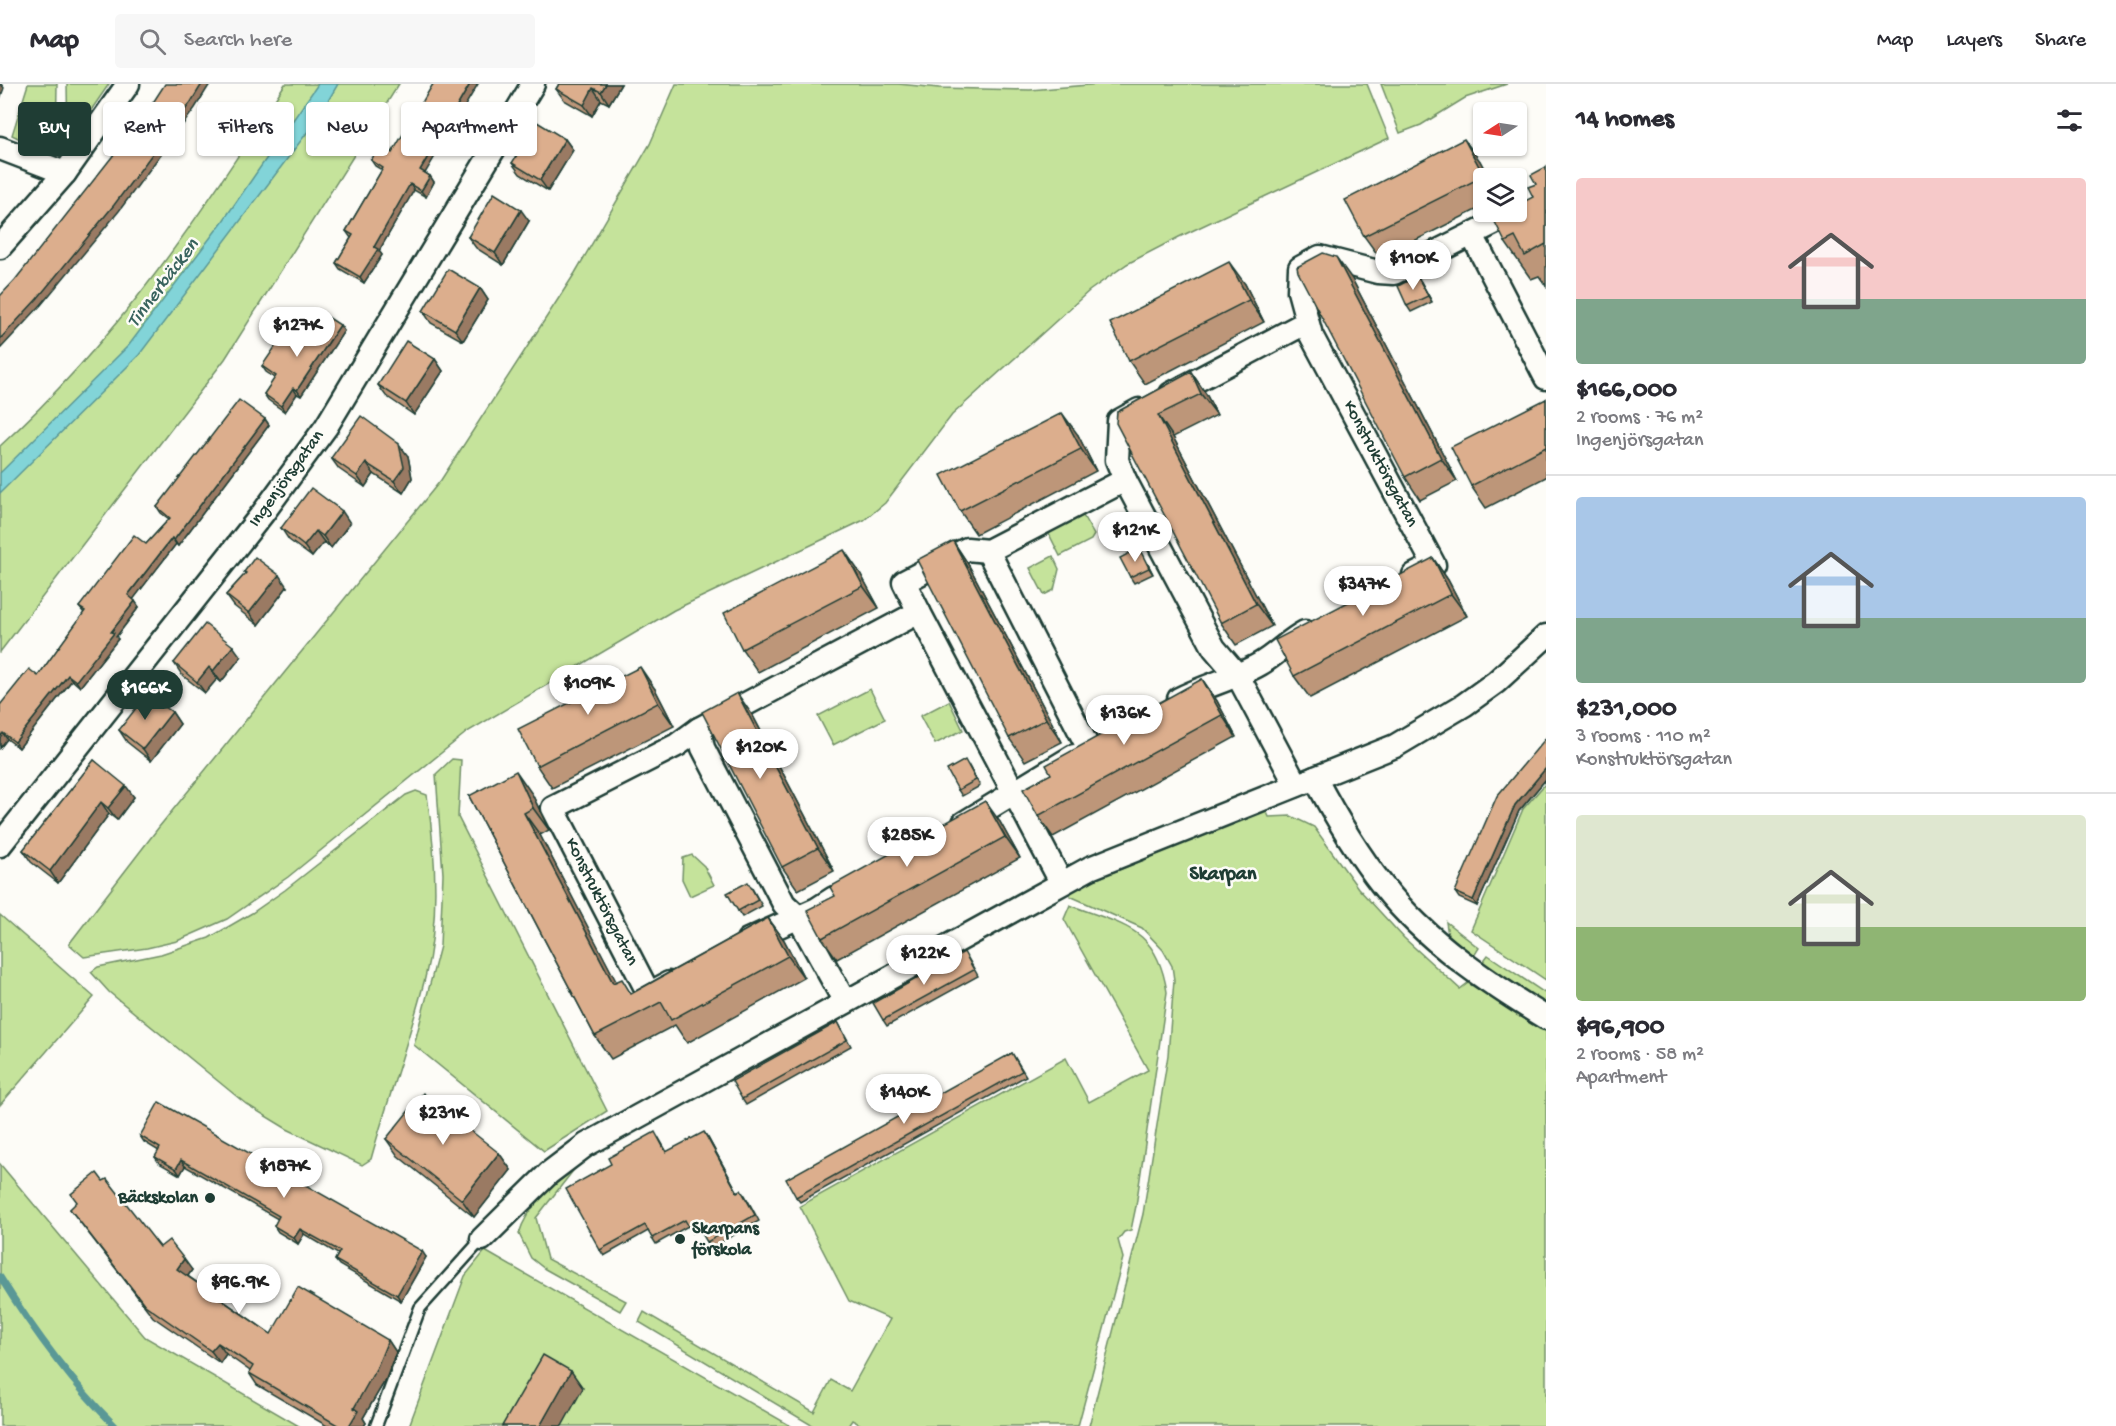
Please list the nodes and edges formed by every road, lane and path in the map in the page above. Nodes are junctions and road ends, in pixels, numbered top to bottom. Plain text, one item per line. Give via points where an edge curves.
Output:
1 (128, 84) edge
2 (533, 84) edge
3 (0, 148) edge
4 (65, 173) junction
5 (1538, 199) edge
6 (1527, 205) edge
7 (1496, 222) edge
8 (1472, 235) junction
9 (0, 247) edge
10 (1307, 322) junction
11 (1546, 378) edge
12 (1125, 480) junction
13 (988, 551) junction
14 (1393, 586) edge
15 (919, 612) junction
16 (1326, 621) edge
17 (1546, 636) edge
18 (1238, 676) junction
19 (1161, 709) edge
20 (699, 729) junction
21 (1305, 782) junction
22 (1016, 794) junction
23 (945, 834) edge
24 (0, 845) edge
25 (1061, 882) junction
26 (852, 886) edge
27 (798, 917) junction
28 (726, 952) edge
29 (687, 973) edge
30 (845, 1002) junction
31 (1546, 1018) edge
32 (482, 1239) joint
33 (376, 1426) edge

1 - 4 street
2 - 24 street, Ingenjörsgatan via 326,427 263,513
3 - 4 street
4 - 9 street
5 - 6 street, Konstruktörsgatan
7 - 8 street, Konstruktörsgatan
8 - 10 street, Konstruktörsgatan via 1394,273 1320,257 1300,268 1299,291
8 - 11 street
10 - 12 street via 1119,421 1117,460
10 - 14 street, Konstruktörsgatan via 1434,565
12 - 13 street
12 - 18 street via 1215,648
13 - 15 street via 967,549 904,582
13 - 22 street via 1097,744 1051,768
15 - 20 street, Konstruktörsgatan
15 - 22 street
16 - 18 street via 1289,640 1263,663
17 - 21 street via 1496,681 1433,725 1395,746
18 - 19 street via 1205,685
18 - 21 street
20 - 27 street via 703,748 784,904
20 - 29 street, Konstruktörsgatan via 677,745 553,808 649,994
21 - 25 street
21 - 31 street via 1384,888 1428,934 1468,968
22 - 23 street
22 - 25 street
25 - 30 street
26 - 27 street
27 - 28 street
27 - 30 street
30 - 32 street via 586,1145 549,1173
32 - 33 lane via 420,1308

